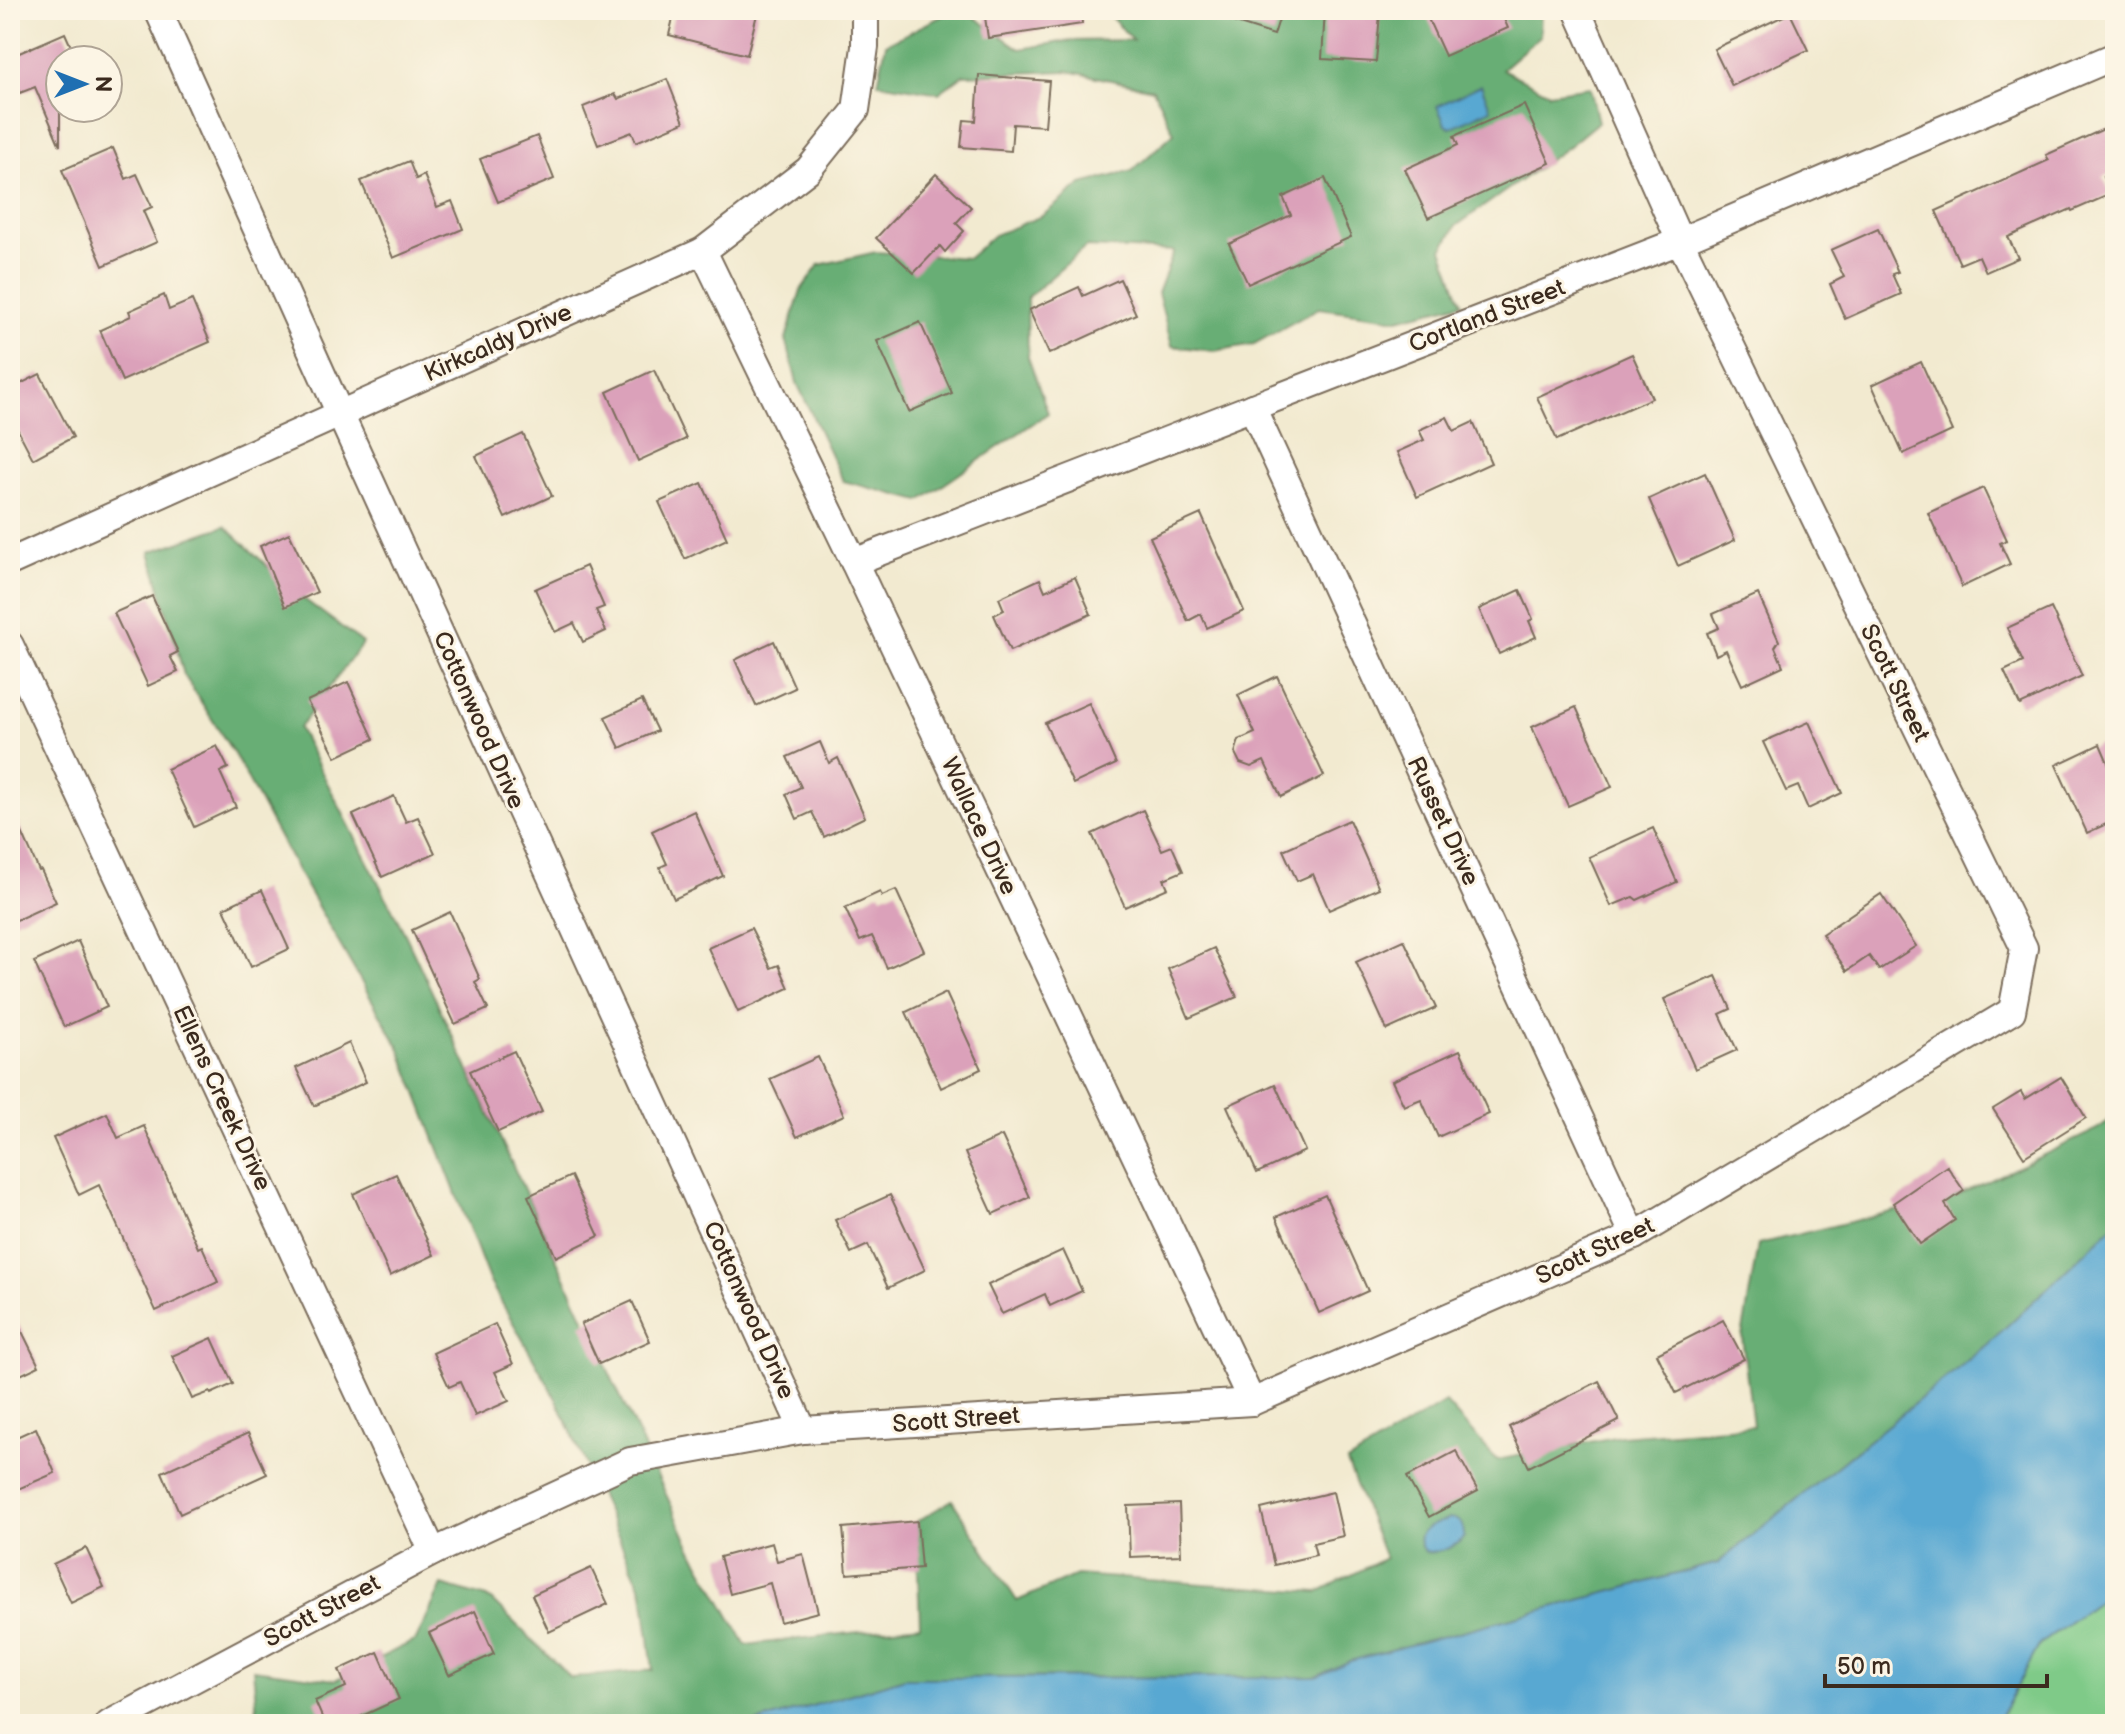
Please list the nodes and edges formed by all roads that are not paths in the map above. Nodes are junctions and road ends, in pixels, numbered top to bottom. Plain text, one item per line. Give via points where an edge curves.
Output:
1 (158, 10) edge
2 (865, 10) edge
3 (1577, 10) edge
4 (2115, 56) edge
5 (1680, 241) junction
6 (703, 251) junction
7 (1252, 407) junction
8 (340, 414) junction
9 (10, 562) edge
10 (854, 562) junction
11 (10, 645) edge
12 (1634, 1236) junction
13 (1252, 1402) junction
14 (803, 1430) junction
15 (433, 1552) junction
16 (109, 1724) edge

1 - 8 street, Cottonwood Drive
2 - 6 street, Kirkcaldy Drive via 856,110 808,170
3 - 5 street, Scott Street
4 - 5 street, Cortland Street
5 - 7 street, Cortland Street
5 - 12 street, Scott Street via 2024,948 2012,1011
6 - 8 street, Kirkcaldy Drive
6 - 10 street, Wallace Drive
7 - 10 street, Cortland Street
7 - 12 street, Russet Drive
8 - 9 street, Kirkcaldy Drive
8 - 14 street, Cottonwood Drive
10 - 13 street, Wallace Drive
11 - 15 street, Ellens Creek Drive
12 - 13 street, Scott Street
13 - 14 street, Scott Street
14 - 15 street, Scott Street via 630,1461
15 - 16 street, Scott Street

